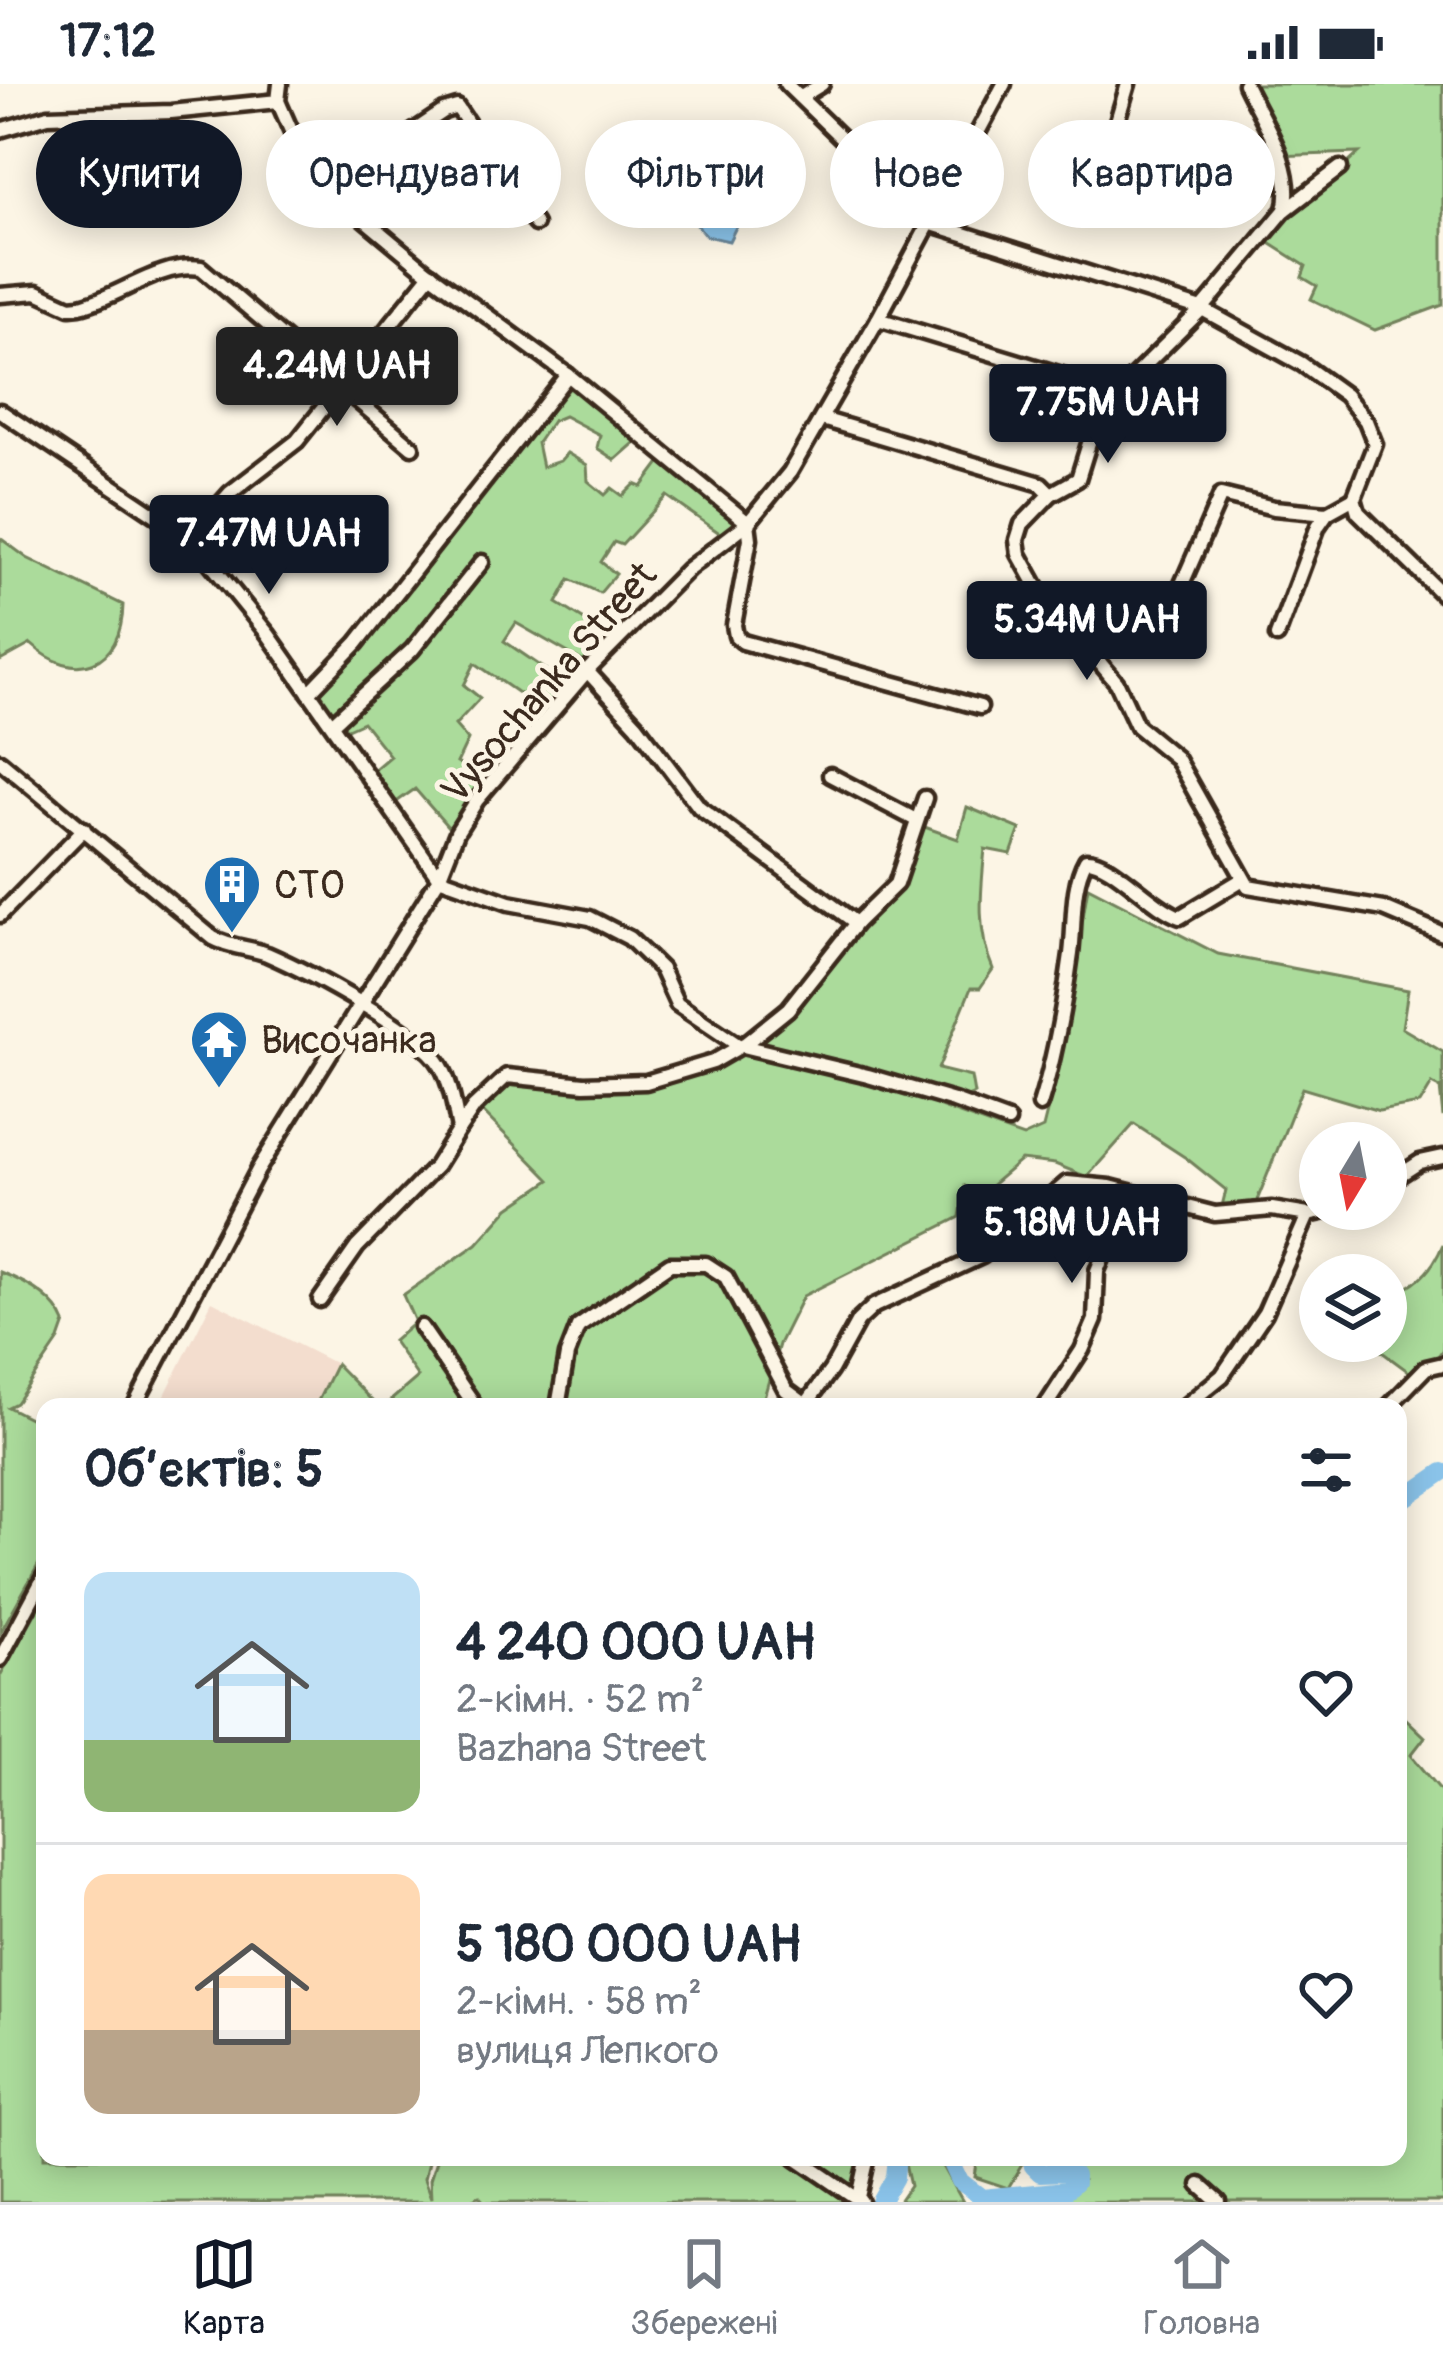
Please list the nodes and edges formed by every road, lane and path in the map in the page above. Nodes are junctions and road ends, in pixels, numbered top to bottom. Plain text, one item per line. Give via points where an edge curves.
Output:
1 (280, 84) edge
2 (786, 84) edge
3 (822, 84) edge
4 (1004, 84) edge
5 (1128, 84) edge
6 (1245, 84) edge
7 (800, 98) junction
8 (278, 101) junction
9 (286, 120) edge
10 (431, 120) edge
11 (466, 120) edge
12 (985, 120) edge
13 (1117, 120) edge
14 (830, 127) edge
15 (0, 130) edge
16 (1340, 168) dead end
17 (1284, 211) junction
18 (375, 228) edge
19 (926, 228) edge
20 (945, 228) edge
21 (431, 274) junction
22 (0, 295) edge
23 (1202, 309) junction
24 (878, 319) junction
25 (568, 374) junction
26 (340, 387) junction
27 (1118, 392) junction
28 (0, 411) edge
29 (822, 419) junction
30 (412, 447) dead end
31 (1051, 494) junction
32 (1354, 497) junction
33 (1327, 513) junction
34 (748, 523) junction
35 (190, 538) junction
36 (482, 562) dead end
37 (1443, 595) edge
38 (1160, 634) dead end
39 (1277, 636) dead end
40 (587, 671) junction
41 (309, 693) junction
42 (980, 707) dead end
43 (332, 724) junction
44 (0, 761) edge
45 (830, 775) dead end
46 (925, 798) dead end
47 (916, 820) junction
48 (85, 829) junction
49 (439, 878) junction
50 (1243, 880) junction
51 (0, 914) edge
52 (856, 923) junction
53 (1443, 934) edge
54 (359, 1003) junction
55 (738, 1045) junction
56 (1040, 1105) dead end
57 (1008, 1121) dead end
58 (459, 1130) junction
59 (1443, 1157) edge
60 (1407, 1170) edge
61 (1146, 1195) junction
62 (1299, 1214) edge
63 (1301, 1230) edge
64 (320, 1300) dead end
65 (421, 1327) dead end
66 (1443, 1364) edge
67 (139, 1398) edge
68 (470, 1398) edge
69 (560, 1398) edge
70 (796, 1398) edge
71 (811, 1398) edge
72 (1051, 1398) edge
73 (1195, 1398) edge
74 (1397, 1398) edge
75 (36, 1592) edge
76 (0, 1659) edge
77 (807, 2166) edge
78 (867, 2166) edge
79 (1200, 2185) dead end
80 (861, 2200) edge
81 (1219, 2202) edge

1 - 8 street
2 - 7 street
3 - 7 street
4 - 12 street, Vysochanka Street
5 - 13 street
6 - 17 street via 1287,172
7 - 14 street
8 - 9 street
8 - 15 street via 48,116
10 - 11 street via 457,106
16 - 17 street
17 - 23 street
18 - 21 street
19 - 24 street, Vysochanka Street
20 - 23 street
21 - 25 street
21 - 26 street
22 - 26 street via 38,292 80,306 201,268
23 - 27 street
23 - 32 street via 1345,395 1375,443
24 - 27 street
24 - 29 street, Vysochanka Street
25 - 34 street
25 - 41 street
26 - 30 street
26 - 35 street via 297,441 230,493
27 - 31 street via 1078,479
28 - 35 street
29 - 31 street via 1041,484
29 - 34 street, Vysochanka Street
31 - 50 street via 1017,540 1028,572 1117,683 1138,726 1176,758
32 - 33 street
32 - 37 street via 1358,512
33 - 38 street via 1221,495
33 - 39 street
34 - 40 street, Vysochanka Street via 688,568
34 - 42 street via 734,626 743,642
35 - 41 street
36 - 43 street via 412,650
40 - 49 street, Vysochanka Street via 478,800
40 - 52 street via 699,807
41 - 43 street
43 - 49 street
44 - 48 street
45 - 47 street
46 - 47 street
47 - 52 street via 896,884
48 - 51 street
48 - 54 street via 214,938 261,952
49 - 54 street, Vysochanka Street
49 - 55 street via 509,903 590,918 628,938 662,969 677,1004
50 - 53 street via 1261,890 1384,910
50 - 56 street via 1180,917 1100,861 1086,860
52 - 55 street via 788,1009
54 - 58 street via 441,1065
54 - 67 street, Vysochanka Street via 258,1170
55 - 57 street
55 - 58 street via 712,1062 646,1082 507,1076
58 - 64 street
59 - 60 street
61 - 62 street via 1215,1214
61 - 71 street via 1067,1183 982,1256 874,1306
61 - 72 street via 1105,1251 1096,1320
63 - 73 street via 1265,1313 1222,1376
65 - 68 street
66 - 74 street via 1426,1368
69 - 70 street via 578,1328 670,1264 706,1264 726,1277
75 - 76 street
77 - 80 street
78 - 80 street
79 - 81 street

